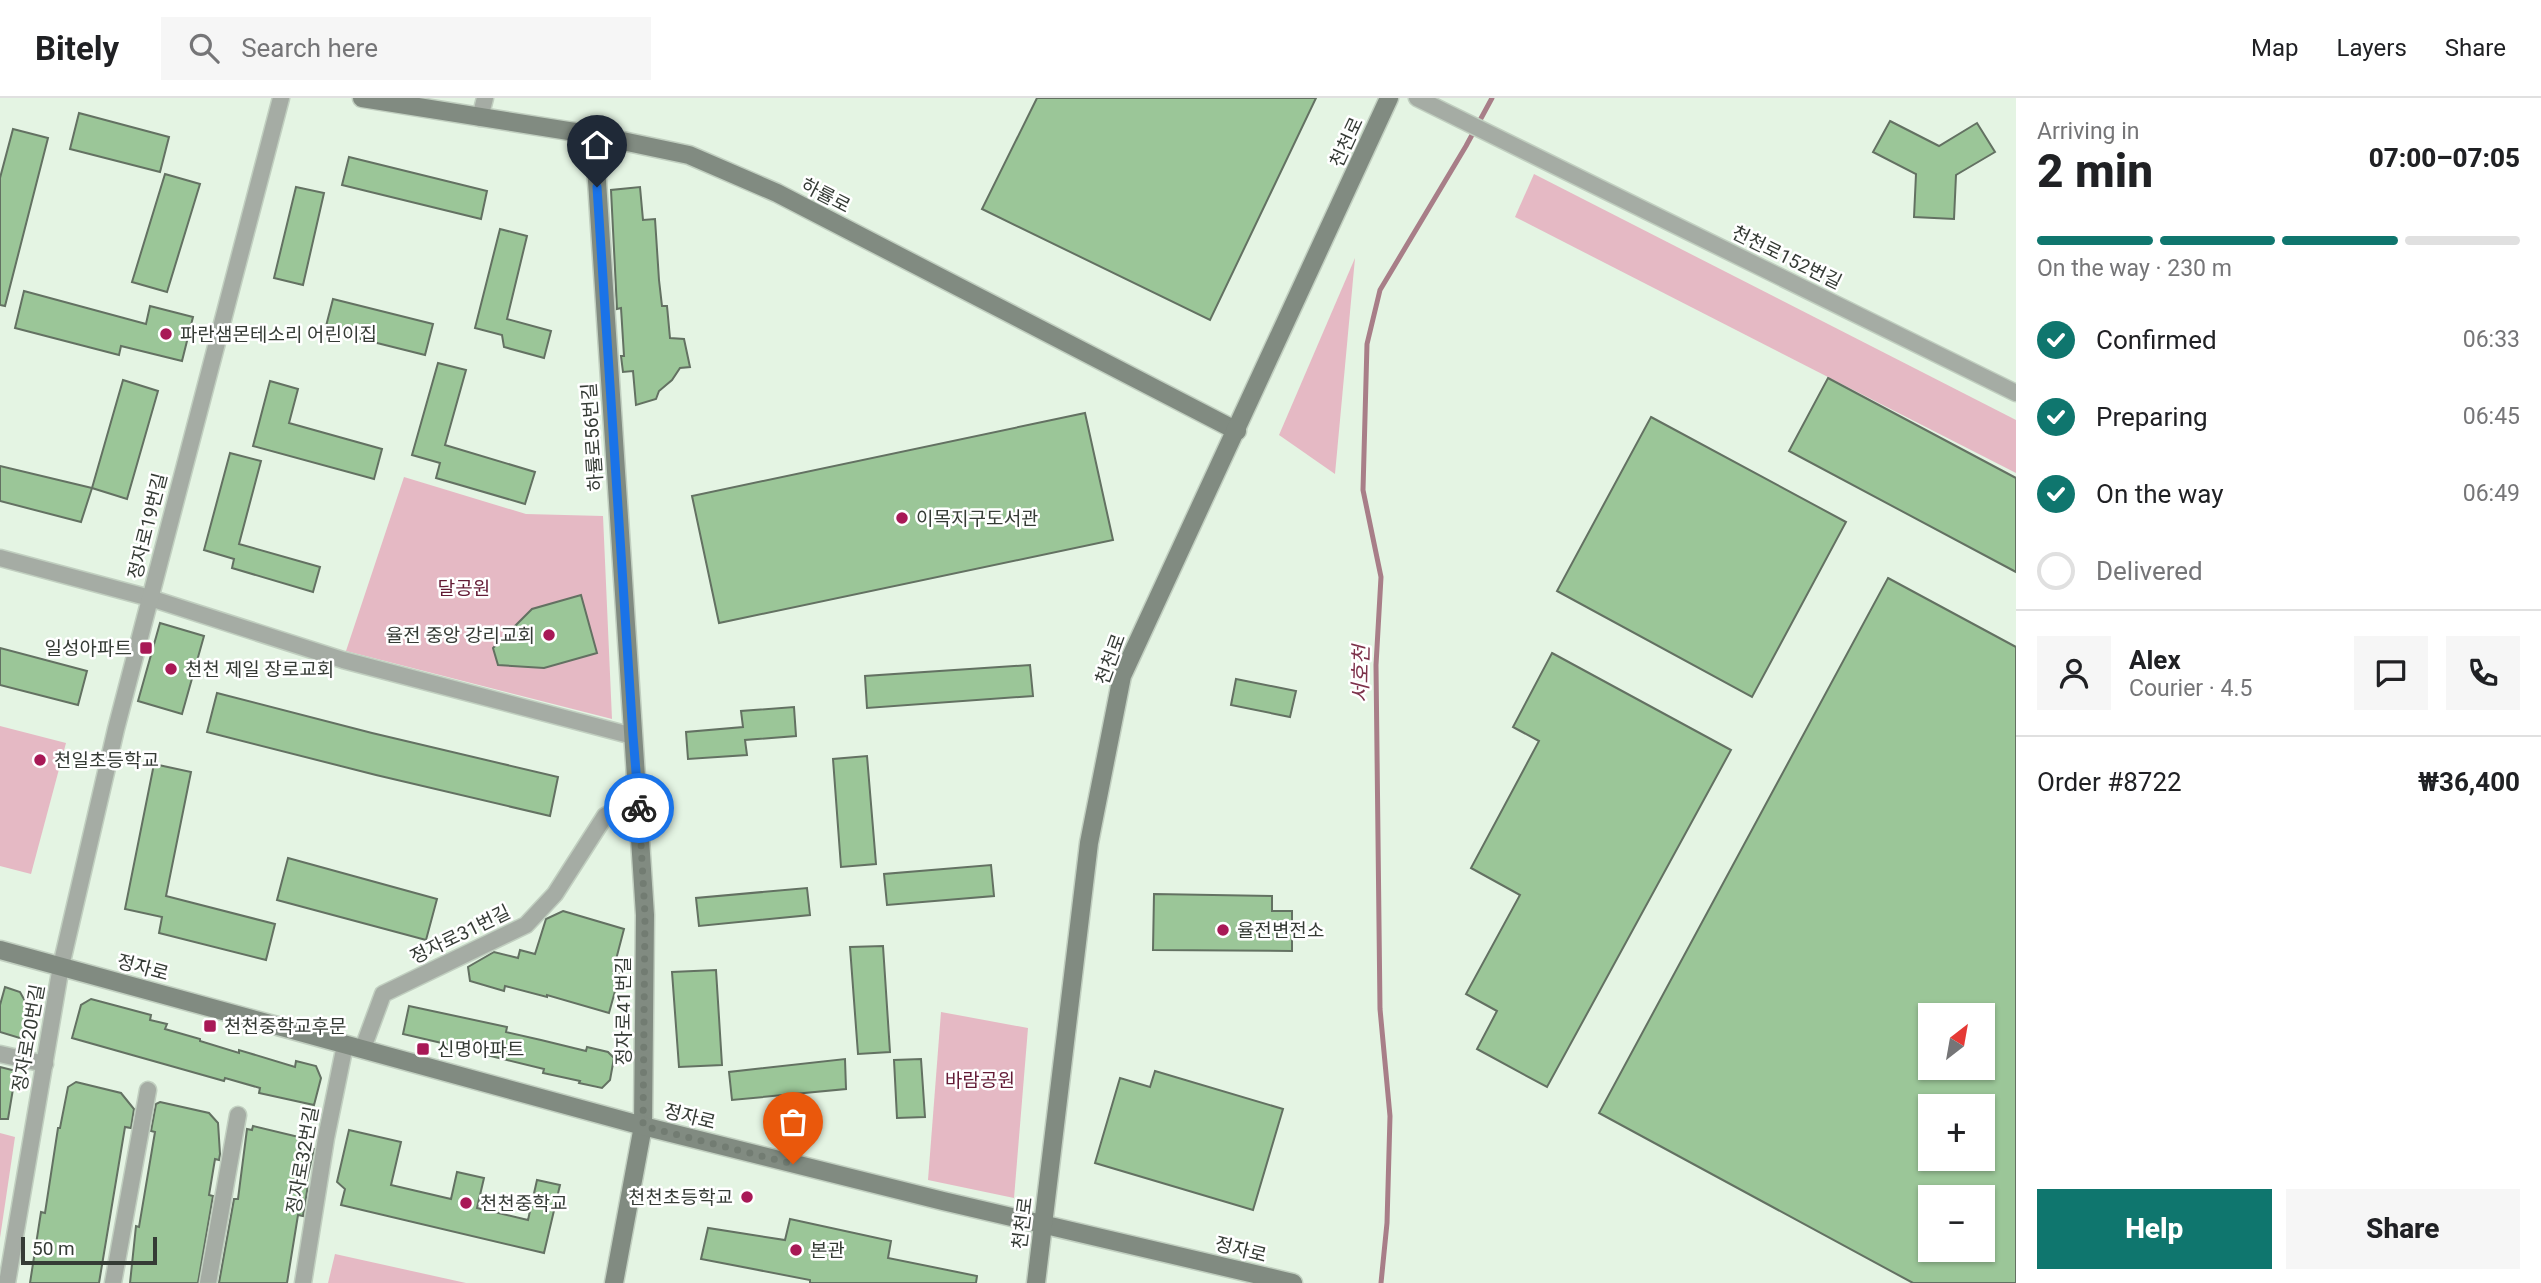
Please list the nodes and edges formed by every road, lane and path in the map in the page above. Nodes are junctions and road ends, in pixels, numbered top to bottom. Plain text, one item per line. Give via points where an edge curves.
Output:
1 (281, 98) edge
2 (362, 98) edge
3 (485, 98) edge
4 (1389, 98) edge
5 (1418, 98) edge
6 (480, 118) junction
7 (594, 135) junction
8 (2016, 393) edge
9 (1237, 431) junction
10 (0, 558) edge
11 (150, 598) junction
12 (633, 736) junction
13 (639, 797) junction
14 (0, 950) edge
15 (61, 966) junction
16 (354, 1046) junction
17 (0, 1054) edge
18 (45, 1064) junction
19 (148, 1090) dead end
20 (238, 1115) dead end
21 (643, 1126) junction
22 (1043, 1223) junction
23 (7, 1283) edge
24 (113, 1283) edge
25 (208, 1283) edge
26 (303, 1283) edge
27 (614, 1283) edge
28 (1036, 1283) edge
29 (1293, 1283) edge

1 - 11 street, 정자로19번길
2 - 6 street, 하률로
3 - 6 street
4 - 9 street, 천천로
5 - 8 street, 천천로152번길
6 - 7 street, 하률로
7 - 9 street, 하률로 via 689,155 777,193
7 - 12 street, 하률로56번길
9 - 22 street, 천천로 via 1122,676 1089,844
10 - 11 street
11 - 12 street via 343,660
11 - 15 street, 정자로19번길
12 - 13 street, 정자로41번길
13 - 16 street, 정자로31번길 via 605,816 555,894 526,925 383,994
13 - 21 street, 정자로41번길 via 645,915
14 - 15 street, 정자로
15 - 16 street, 정자로
15 - 18 street, 정자로20번길
16 - 21 street, 정자로
16 - 26 street, 정자로32번길 via 326,1138
17 - 18 street
18 - 23 street, 정자로20번길
19 - 24 street
20 - 25 street
21 - 22 street, 정자로
21 - 27 street, 정자로41번길
22 - 28 street, 천천로
22 - 29 street, 정자로

